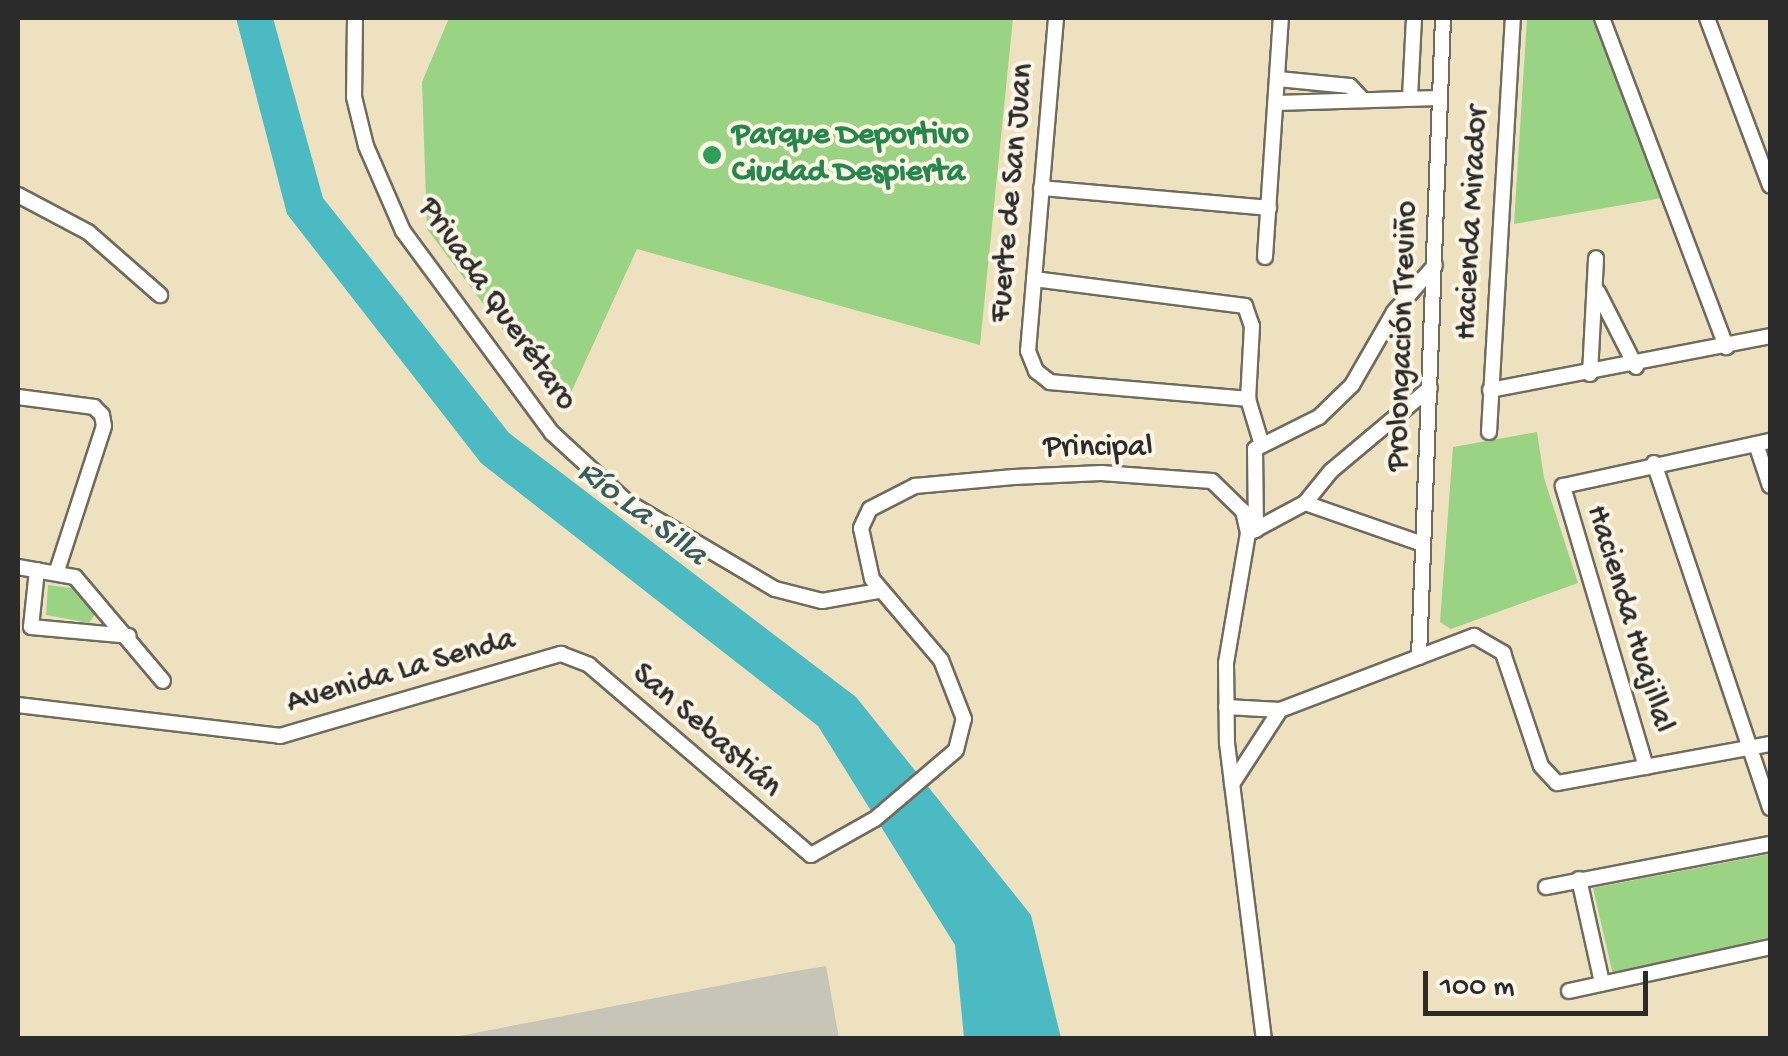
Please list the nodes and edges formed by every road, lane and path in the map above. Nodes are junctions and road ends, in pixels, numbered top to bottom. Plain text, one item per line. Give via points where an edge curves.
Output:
1 (355, 18) edge
2 (1060, 18) edge
3 (1281, 18) edge
4 (1414, 18) edge
5 (1443, 18) edge
6 (1514, 18) edge
7 (1602, 18) edge
8 (1707, 18) edge
9 (1278, 79) junction
10 (1410, 97) junction
11 (1361, 98) junction
12 (1438, 98) junction
13 (1276, 103) junction
14 (1770, 186) edge
15 (1041, 188) junction
16 (18, 195) edge
17 (1268, 208) junction
18 (1265, 257) dead end
19 (1596, 258) dead end
20 (1436, 265) junction
21 (1034, 279) junction
22 (1596, 288) junction
23 (160, 295) dead end
24 (1770, 336) edge
25 (1726, 346) junction
26 (1636, 367) junction
27 (1590, 374) junction
28 (1430, 388) junction
29 (1490, 390) junction
30 (18, 398) edge
31 (1248, 400) junction
32 (1489, 432) dead end
33 (1262, 442) junction
34 (1763, 442) edge
35 (1654, 463) junction
36 (1770, 486) edge
37 (1306, 503) junction
38 (1252, 532) junction
39 (1423, 544) junction
40 (18, 567) edge
41 (38, 570) junction
42 (57, 571) junction
43 (879, 590) junction
44 (129, 636) junction
45 (561, 654) joint
46 (1419, 657) junction
47 (163, 681) dead end
48 (18, 705) edge
49 (1226, 707) junction
50 (1280, 710) junction
51 (1770, 744) edge
52 (1754, 748) junction
53 (1646, 767) junction
54 (1232, 784) junction
55 (1770, 808) edge
56 (1770, 844) edge
57 (818, 853) joint
58 (1579, 879) junction
59 (1546, 888) dead end
60 (1770, 947) edge
61 (1602, 983) junction
62 (1569, 991) dead end
63 (1264, 1038) edge

1 - 43 street, Privada Querétaro via 354,97 366,146 403,231 552,433 626,501 775,589 822,601
2 - 15 street, Fuerte de San Juan
3 - 9 street
4 - 10 street
5 - 12 street, Prolongación Treviño
6 - 29 street, Hacienda Mirador
7 - 25 street
8 - 14 street
9 - 11 street via 1350,86
9 - 13 street
10 - 11 street
10 - 12 street
11 - 13 street via 1348,105
12 - 20 street, Prolongación Treviño
13 - 17 street
15 - 17 street
15 - 21 street, Fuerte de San Juan
16 - 23 street via 88,232
17 - 18 street
19 - 22 street
20 - 28 street, Prolongación Treviño
20 - 33 street via 1394,312 1352,385 1319,417
21 - 31 street via 1246,306 1252,326
21 - 31 street, Fuerte de San Juan via 1028,351 1036,372 1050,382
22 - 26 street
22 - 27 street
24 - 25 street
25 - 26 street
26 - 27 street
27 - 29 street
28 - 37 street via 1332,471
28 - 39 street, Prolongación Treviño
29 - 32 street, Hacienda Mirador
30 - 42 street via 94,407 102,415
31 - 33 street
33 - 38 street via 1253,456
34 - 35 street
34 - 36 street
35 - 52 street
35 - 53 street, Hacienda Huajillal via 1563,486
37 - 38 street
37 - 39 street
38 - 43 street, Principal via 1228,492 1187,475 1101,473 915,486 884,497 861,528 863,556
38 - 49 street via 1226,662
39 - 46 street, Prolongación Treviño
40 - 41 street
41 - 42 street
41 - 44 street via 31,627
42 - 44 street via 90,589
43 - 57 street, Principal via 955,685 964,719 956,750 876,819
44 - 47 street
45 - 48 street, Avenida La Senda via 280,736
45 - 57 street, San Sebastián via 589,665
46 - 50 street
46 - 53 street via 1474,636 1494,643 1541,766 1556,783
49 - 50 street
49 - 54 street
50 - 54 street
51 - 52 street
52 - 53 street
52 - 55 street
54 - 63 street
56 - 58 street
58 - 59 street
58 - 61 street
60 - 61 street
61 - 62 street

